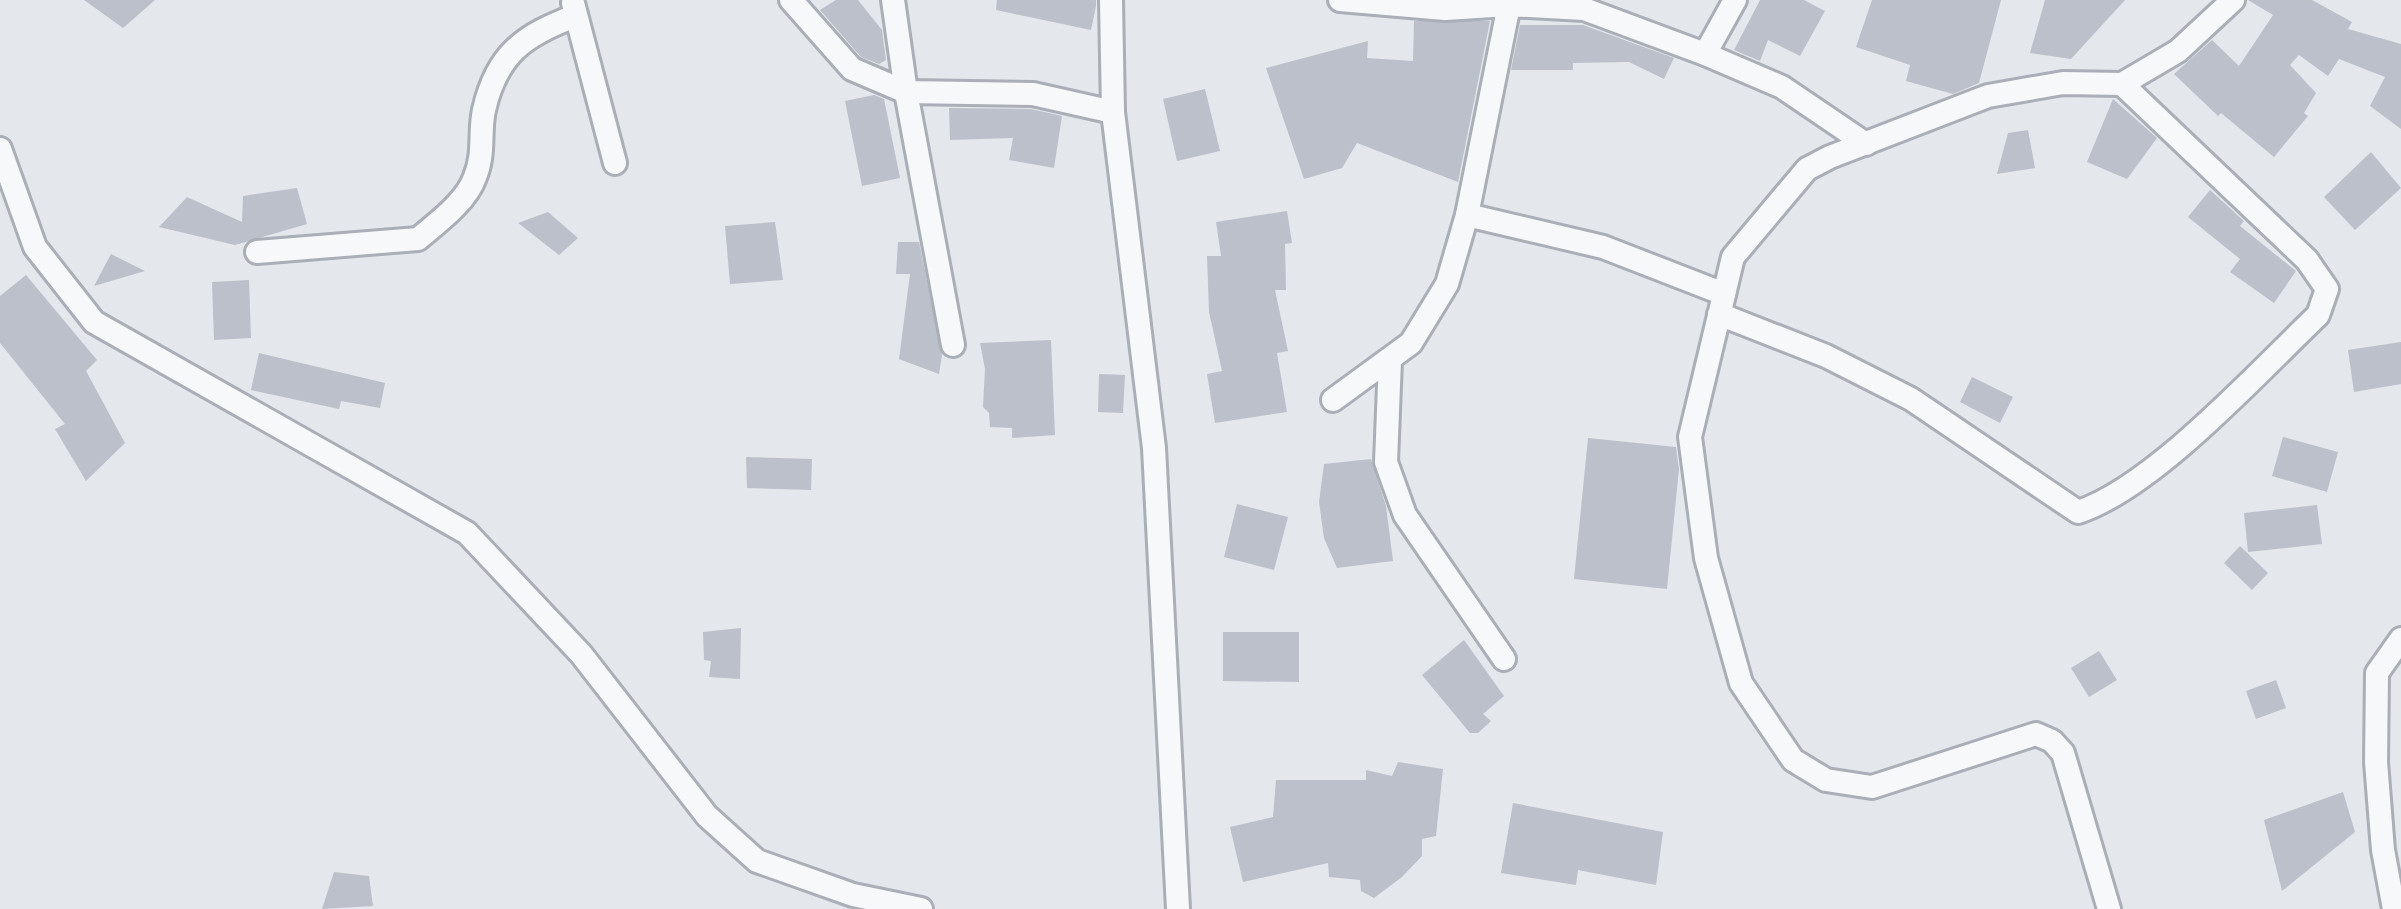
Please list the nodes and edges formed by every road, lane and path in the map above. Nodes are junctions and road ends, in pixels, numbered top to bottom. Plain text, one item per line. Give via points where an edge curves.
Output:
1 (791, 0) edge
2 (894, 0) edge
3 (1111, 0) edge
4 (1340, 0) edge
5 (1736, 0) edge
6 (2233, 0) edge
7 (1508, 5) junction
8 (574, 8) edge
9 (1705, 54) junction
10 (2122, 84) junction
11 (906, 92) junction
12 (1113, 112) junction
13 (1866, 144) junction
14 (0, 150) edge
15 (615, 163) dead end
16 (1467, 216) junction
17 (257, 252) dead end
18 (1722, 304) junction
19 (953, 345) dead end
20 (1390, 360) junction
21 (1333, 400) dead end
22 (2401, 639) edge
23 (1504, 659) dead end
24 (920, 909) edge
25 (1178, 909) edge
26 (2109, 909) edge
27 (2394, 909) edge

1 - 11 street via 852,68
2 - 11 street
3 - 12 street
4 - 7 street via 1445,9
5 - 9 street
6 - 10 street via 2178,51
7 - 9 street via 1584,10
7 - 16 street
8 - 15 street
8 - 17 street via 530,33 500,66 483,112 485,139 474,181 418,239
9 - 13 street via 1782,88
10 - 13 street via 2063,83 1988,96
10 - 18 street via 2307,260 2328,289 2318,316 2112,501 2078,512 1912,399
11 - 12 street via 1033,94
11 - 19 street
12 - 25 street via 1154,448
13 - 18 street via 1807,169 1733,257
14 - 24 street via 34,247 94,322 467,533 582,654 707,816 756,861 853,895
16 - 18 street via 1603,247
16 - 20 street via 1447,284 1412,344
18 - 26 street via 1690,437 1706,558 1741,683 1793,760 1826,780 1872,786 2036,734 2052,741 2063,753
20 - 21 street
20 - 23 street via 1386,462 1405,515
22 - 27 street via 2377,673 2376,762

